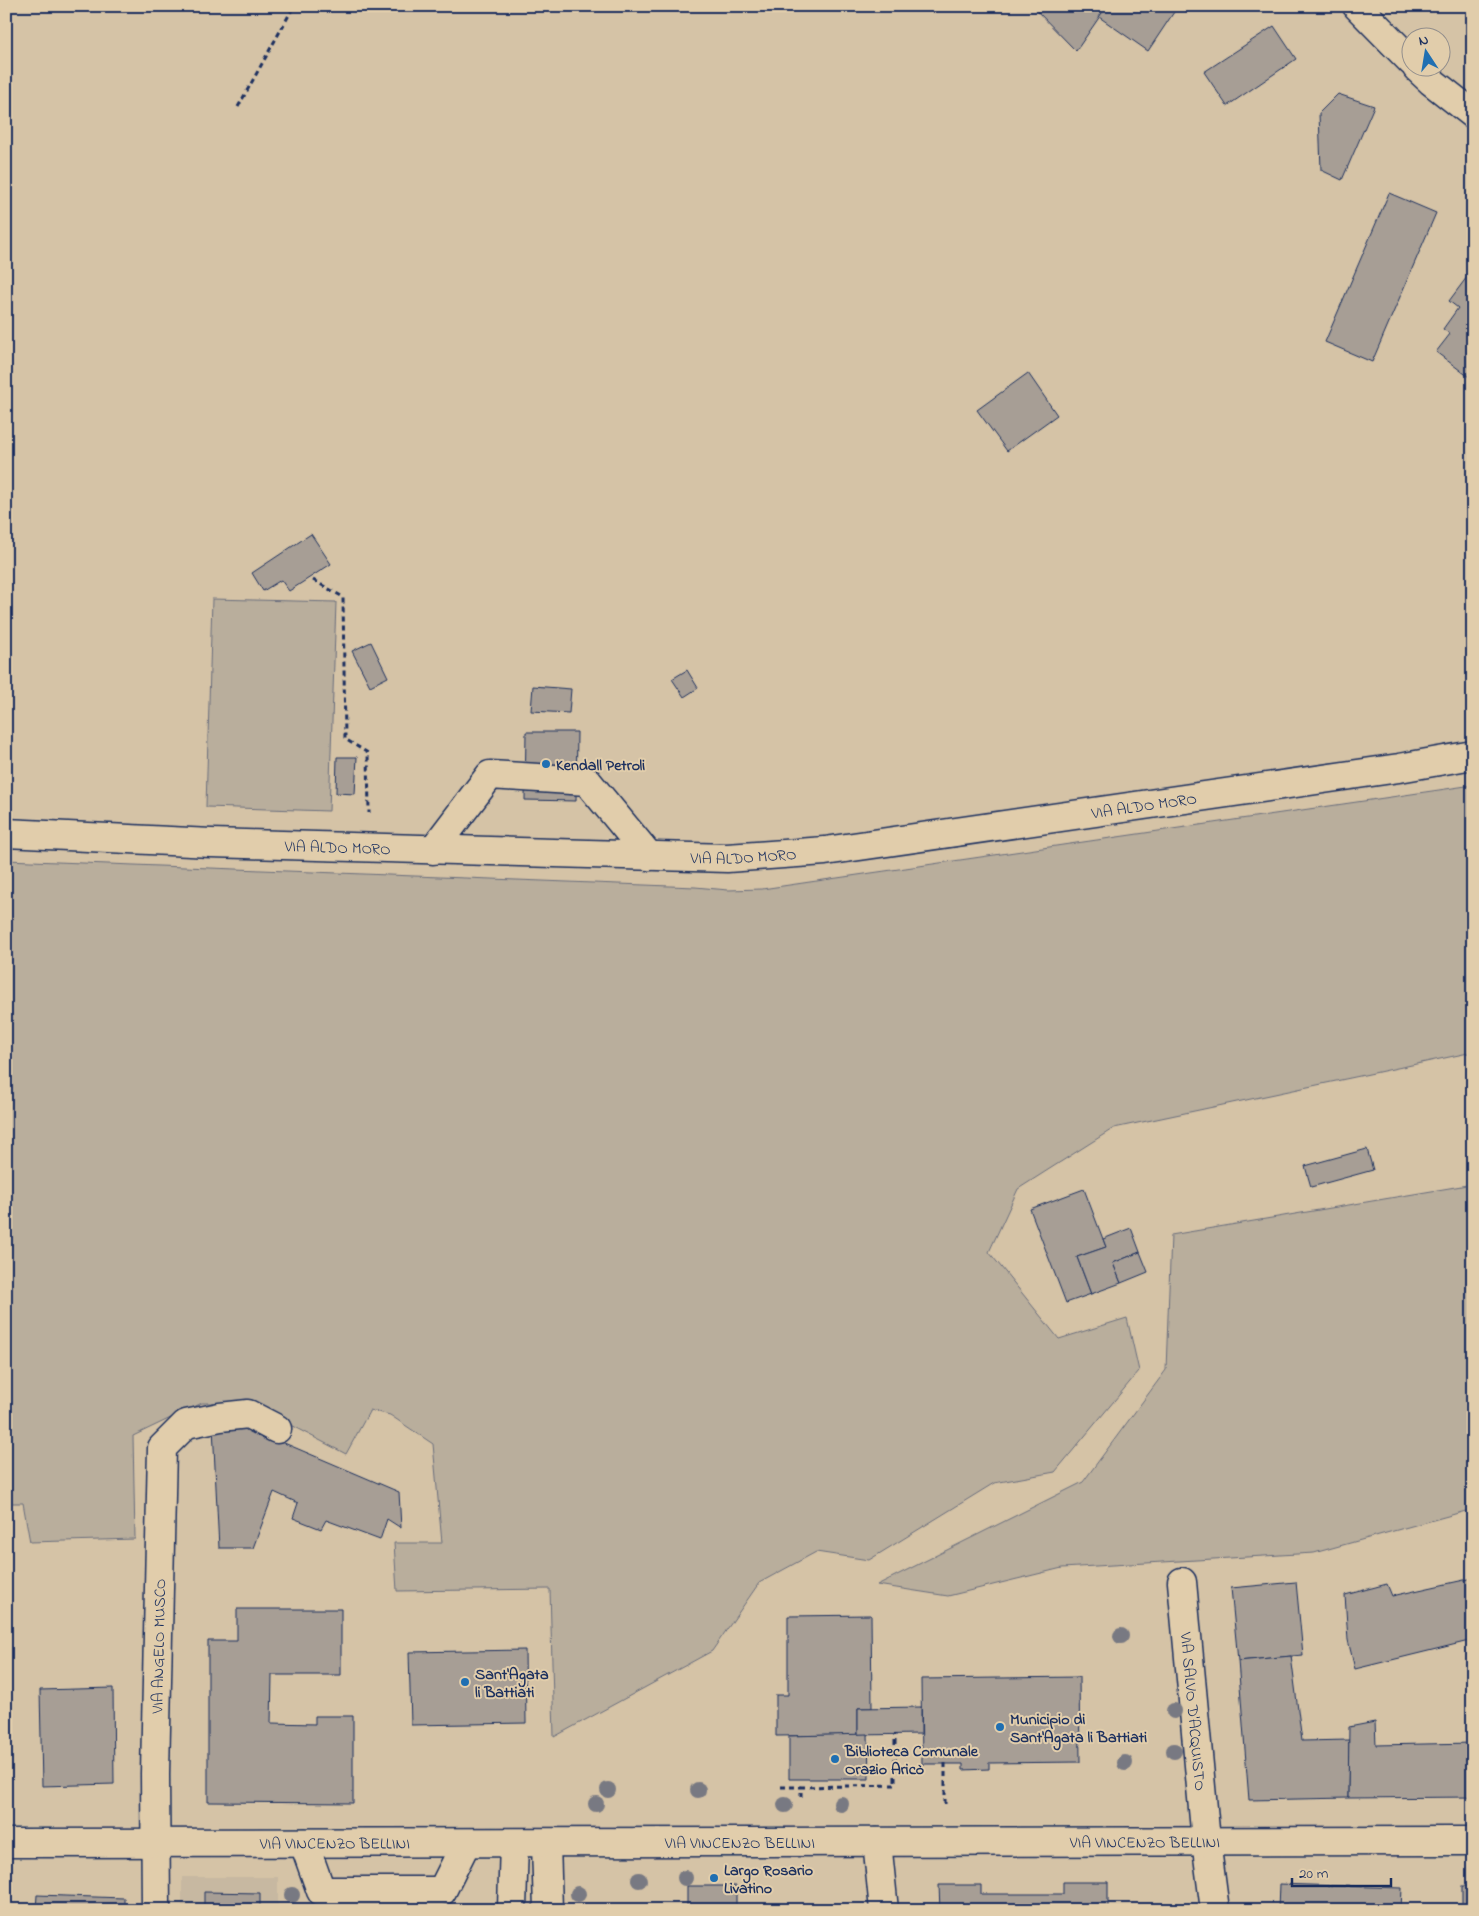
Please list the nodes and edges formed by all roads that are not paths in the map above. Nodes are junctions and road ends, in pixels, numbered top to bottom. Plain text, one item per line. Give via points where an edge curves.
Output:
1 (1357, 6) edge
2 (1402, 52) edge
3 (1428, 78) edge
4 (1473, 114) edge
5 (1473, 755) edge
6 (6, 833) edge
7 (432, 850) junction
8 (649, 856) junction
9 (277, 1428) dead end
10 (1182, 1582) dead end
11 (1206, 1841) junction
12 (1473, 1841) edge
13 (877, 1842) junction
14 (6, 1843) edge
15 (156, 1843) junction
16 (304, 1843) junction
17 (466, 1843) junction
18 (514, 1843) junction
19 (546, 1843) junction
20 (321, 1900) edge
21 (442, 1900) edge
22 (512, 1908) dead end
23 (156, 1910) edge
24 (548, 1910) edge
25 (884, 1910) edge
26 (1215, 1910) edge

1 - 2 main road
3 - 4 main road
5 - 8 main road, VIA ALDO MORO via 825,851 727,858
6 - 7 main road, VIA ALDO MORO
7 - 8 main road, VIA ALDO MORO
7 - 8 main road via 490,775 587,781
9 - 15 main road, VIA ANGELO MUSCO via 248,1414 220,1417 186,1424 162,1448
10 - 11 main road, VIA SALVO D'ACQUISTO
11 - 12 main road, VIA VINCENZO BELLINI
11 - 13 main road, VIA VINCENZO BELLINI
11 - 26 main road, VIA SALVO D'ACQUISTO
13 - 19 main road, VIA VINCENZO BELLINI
13 - 25 main road
14 - 15 main road, VIA VINCENZO BELLINI
15 - 16 main road, VIA VINCENZO BELLINI
15 - 23 main road, VIA ANGELO MUSCO
16 - 17 main road, VIA VINCENZO BELLINI
16 - 20 main road
17 - 18 main road, VIA VINCENZO BELLINI
17 - 21 main road
18 - 19 main road, VIA VINCENZO BELLINI
18 - 22 main road
19 - 24 main road
20 - 21 main road

